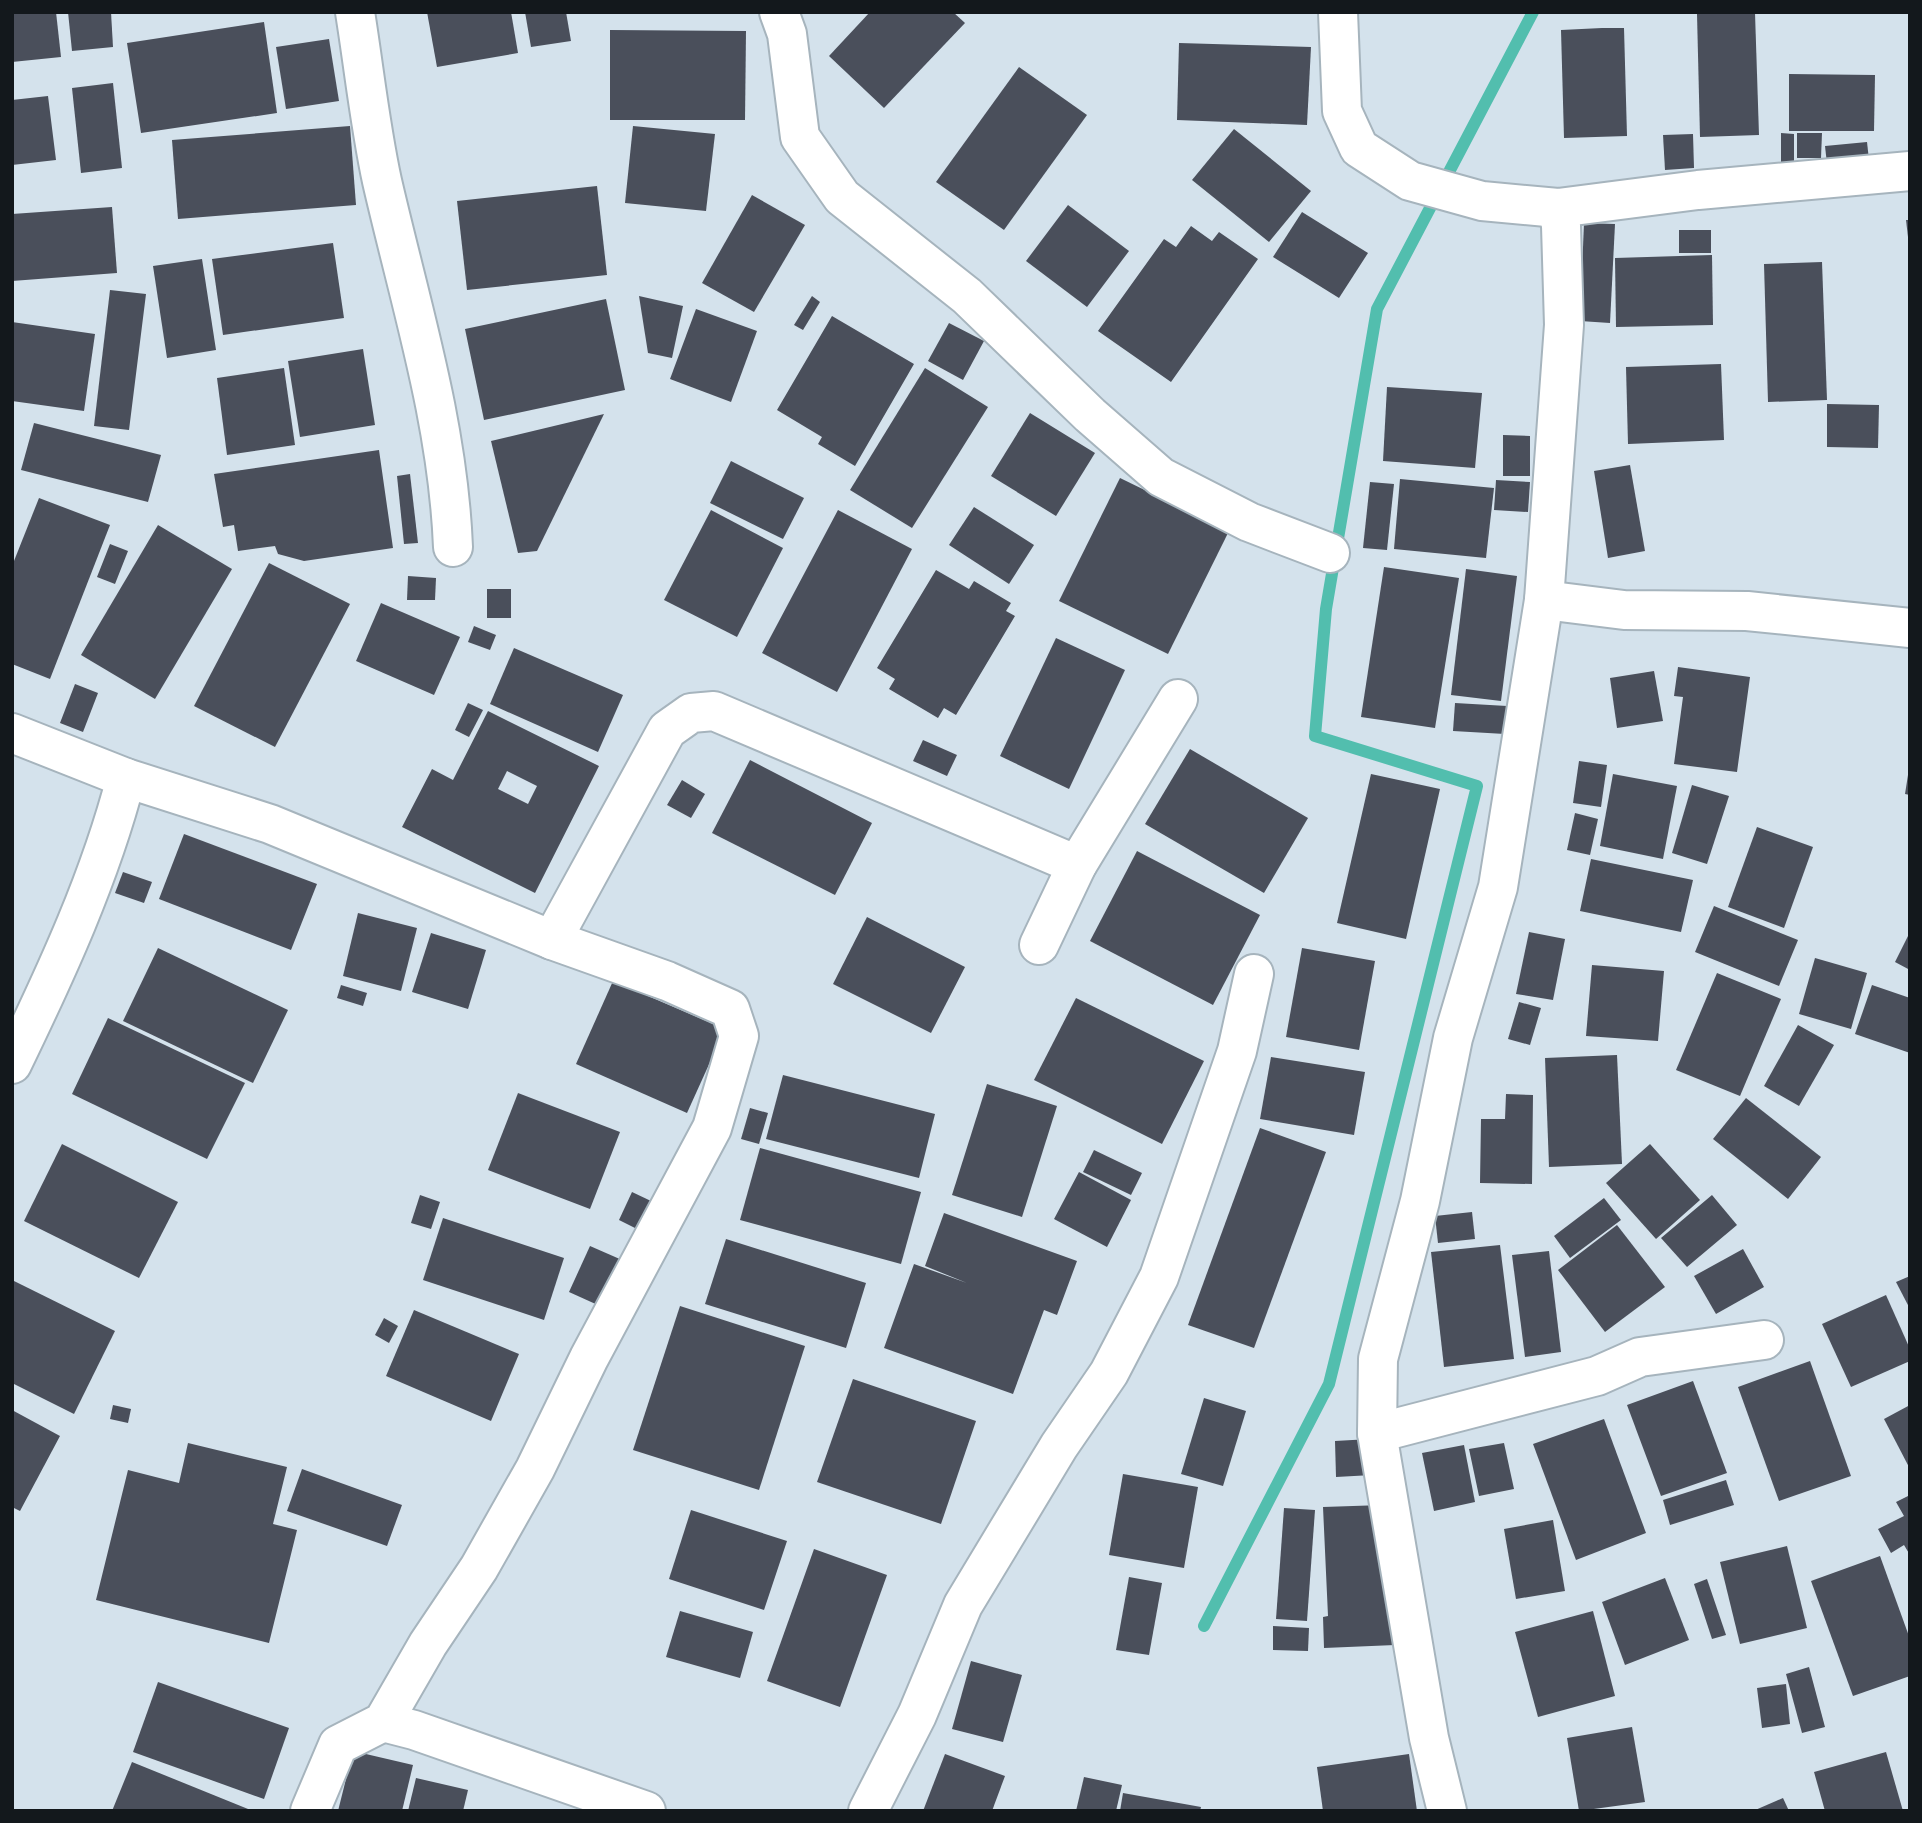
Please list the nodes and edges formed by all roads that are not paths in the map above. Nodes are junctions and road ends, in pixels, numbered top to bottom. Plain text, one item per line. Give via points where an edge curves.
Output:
1 (355, 12) edge
2 (779, 12) edge
3 (1338, 12) edge
4 (1910, 171) edge
5 (1558, 208) junction
6 (453, 547) dead end
7 (1331, 553) dead end
8 (1544, 600) junction
9 (1910, 628) edge
10 (1178, 699) dead end
11 (12, 733) edge
12 (127, 778) junction
13 (1077, 865) junction
14 (552, 940) junction
15 (1039, 946) dead end
16 (1254, 974) dead end
17 (12, 1064) edge
18 (1764, 1340) dead end
19 (1377, 1433) junction
20 (383, 1723) junction
21 (310, 1811) edge
22 (646, 1811) edge
23 (868, 1811) edge
24 (1447, 1811) edge

1 - 6 street via 382,178 432,379 451,498
2 - 7 street via 787,34 800,137 842,197 967,296 1161,477 1250,522
3 - 5 street via 1342,111 1359,148 1410,181 1482,201
4 - 5 street
5 - 8 street via 1564,325
8 - 9 street via 1624,610 1747,611
8 - 19 street via 1498,887 1453,1038 1420,1200 1378,1359
10 - 13 street
11 - 12 street
12 - 14 street via 270,824
12 - 17 street via 108,846
13 - 14 street via 714,711 691,713 667,730
13 - 15 street
14 - 20 street via 730,1009 739,1036 712,1128 694,1164 523,1492
16 - 23 street via 1237,1051 1159,1277 1109,1373 963,1605 917,1715
18 - 19 street via 1640,1357 1597,1376
19 - 24 street via 1429,1738
20 - 21 street via 338,1745
20 - 22 street

